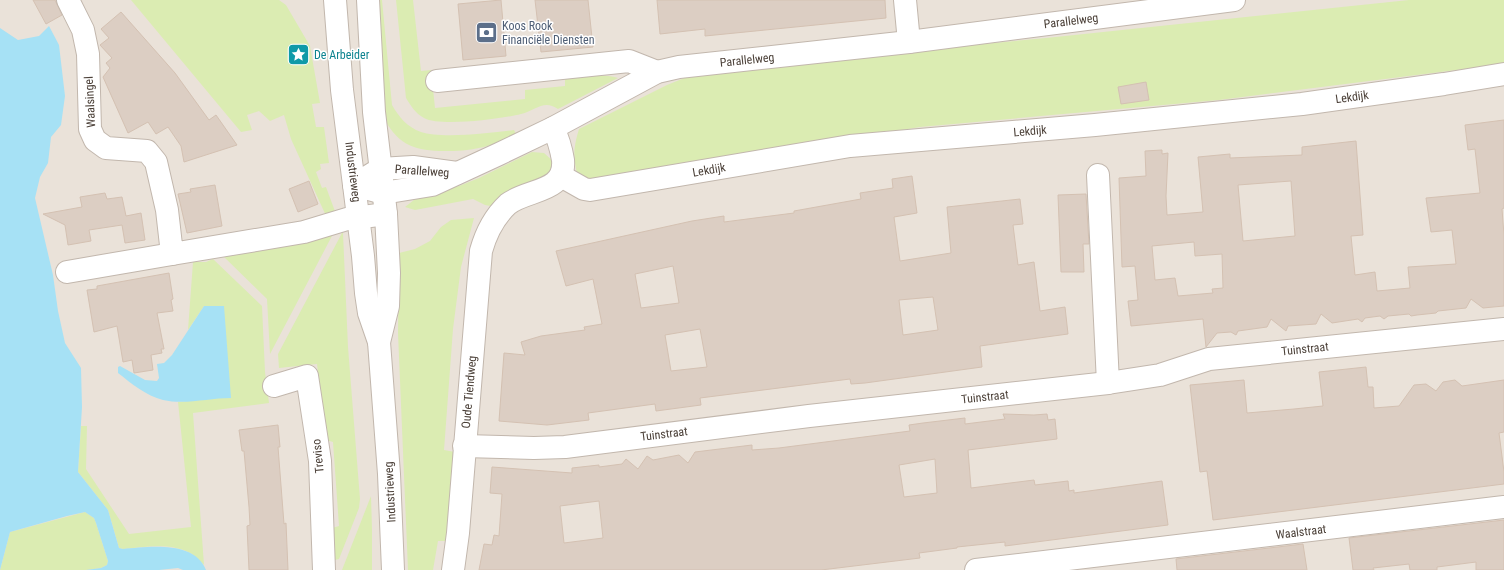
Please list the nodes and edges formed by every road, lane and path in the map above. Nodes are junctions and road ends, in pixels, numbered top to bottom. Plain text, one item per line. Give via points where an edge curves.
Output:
1 (68, 0) edge
2 (335, 0) edge
3 (368, 0) edge
4 (905, 0) edge
5 (1234, 0) edge
6 (909, 42) junction
7 (657, 72) junction
8 (1504, 74) edge
9 (437, 81) dead end
10 (553, 128) junction
11 (380, 169) junction
12 (457, 173) junction
13 (1098, 175) dead end
14 (561, 176) junction
15 (354, 185) junction
16 (383, 193) junction
17 (386, 214) junction
18 (358, 218) junction
19 (172, 254) junction
20 (67, 272) dead end
21 (1504, 329) edge
22 (379, 342) junction
23 (1108, 383) junction
24 (274, 386) dead end
25 (464, 446) junction
26 (1504, 507) edge
27 (1098, 563) edge
28 (324, 570) edge
29 (393, 570) edge
30 (453, 570) edge
31 (976, 570) edge

1 - 19 street, Waalsingel via 83,30 88,54 90,129 94,140 106,148 147,151 156,162 167,210
2 - 15 street, Industrieweg via 342,90
3 - 11 street, Industrieweg
4 - 6 street
5 - 6 street, Parallelweg
6 - 7 street, Parallelweg via 679,67
7 - 9 street via 629,61
7 - 10 street, Parallelweg
8 - 14 street, Lekdijk via 1302,104 850,146 590,190
10 - 12 street, Parallelweg
10 - 14 street via 562,153 564,168
11 - 12 street, Parallelweg via 413,168
11 - 15 street, Parallelweg
11 - 16 street, Industrieweg
12 - 16 street, Parallelweg via 432,185
13 - 23 street
14 - 25 street, Oude Tiendweg via 554,184 509,203 496,217 485,236 481,251
15 - 16 street, Parallelweg
15 - 18 street, Industrieweg
16 - 17 street, Industrieweg
17 - 18 street
17 - 22 street, Industrieweg via 388,306
18 - 19 street via 304,232
18 - 22 street, Industrieweg via 369,312
19 - 20 street
21 - 23 street, Tuinstraat via 1209,359 1160,376
22 - 29 street, Industrieweg
23 - 25 street, Tuinstraat via 809,416 565,447
24 - 28 street, Treviso via 307,376 320,461
25 - 30 street, Oude Tiendweg
26 - 27 street, Waalstraat
27 - 31 street, Waalstraat

